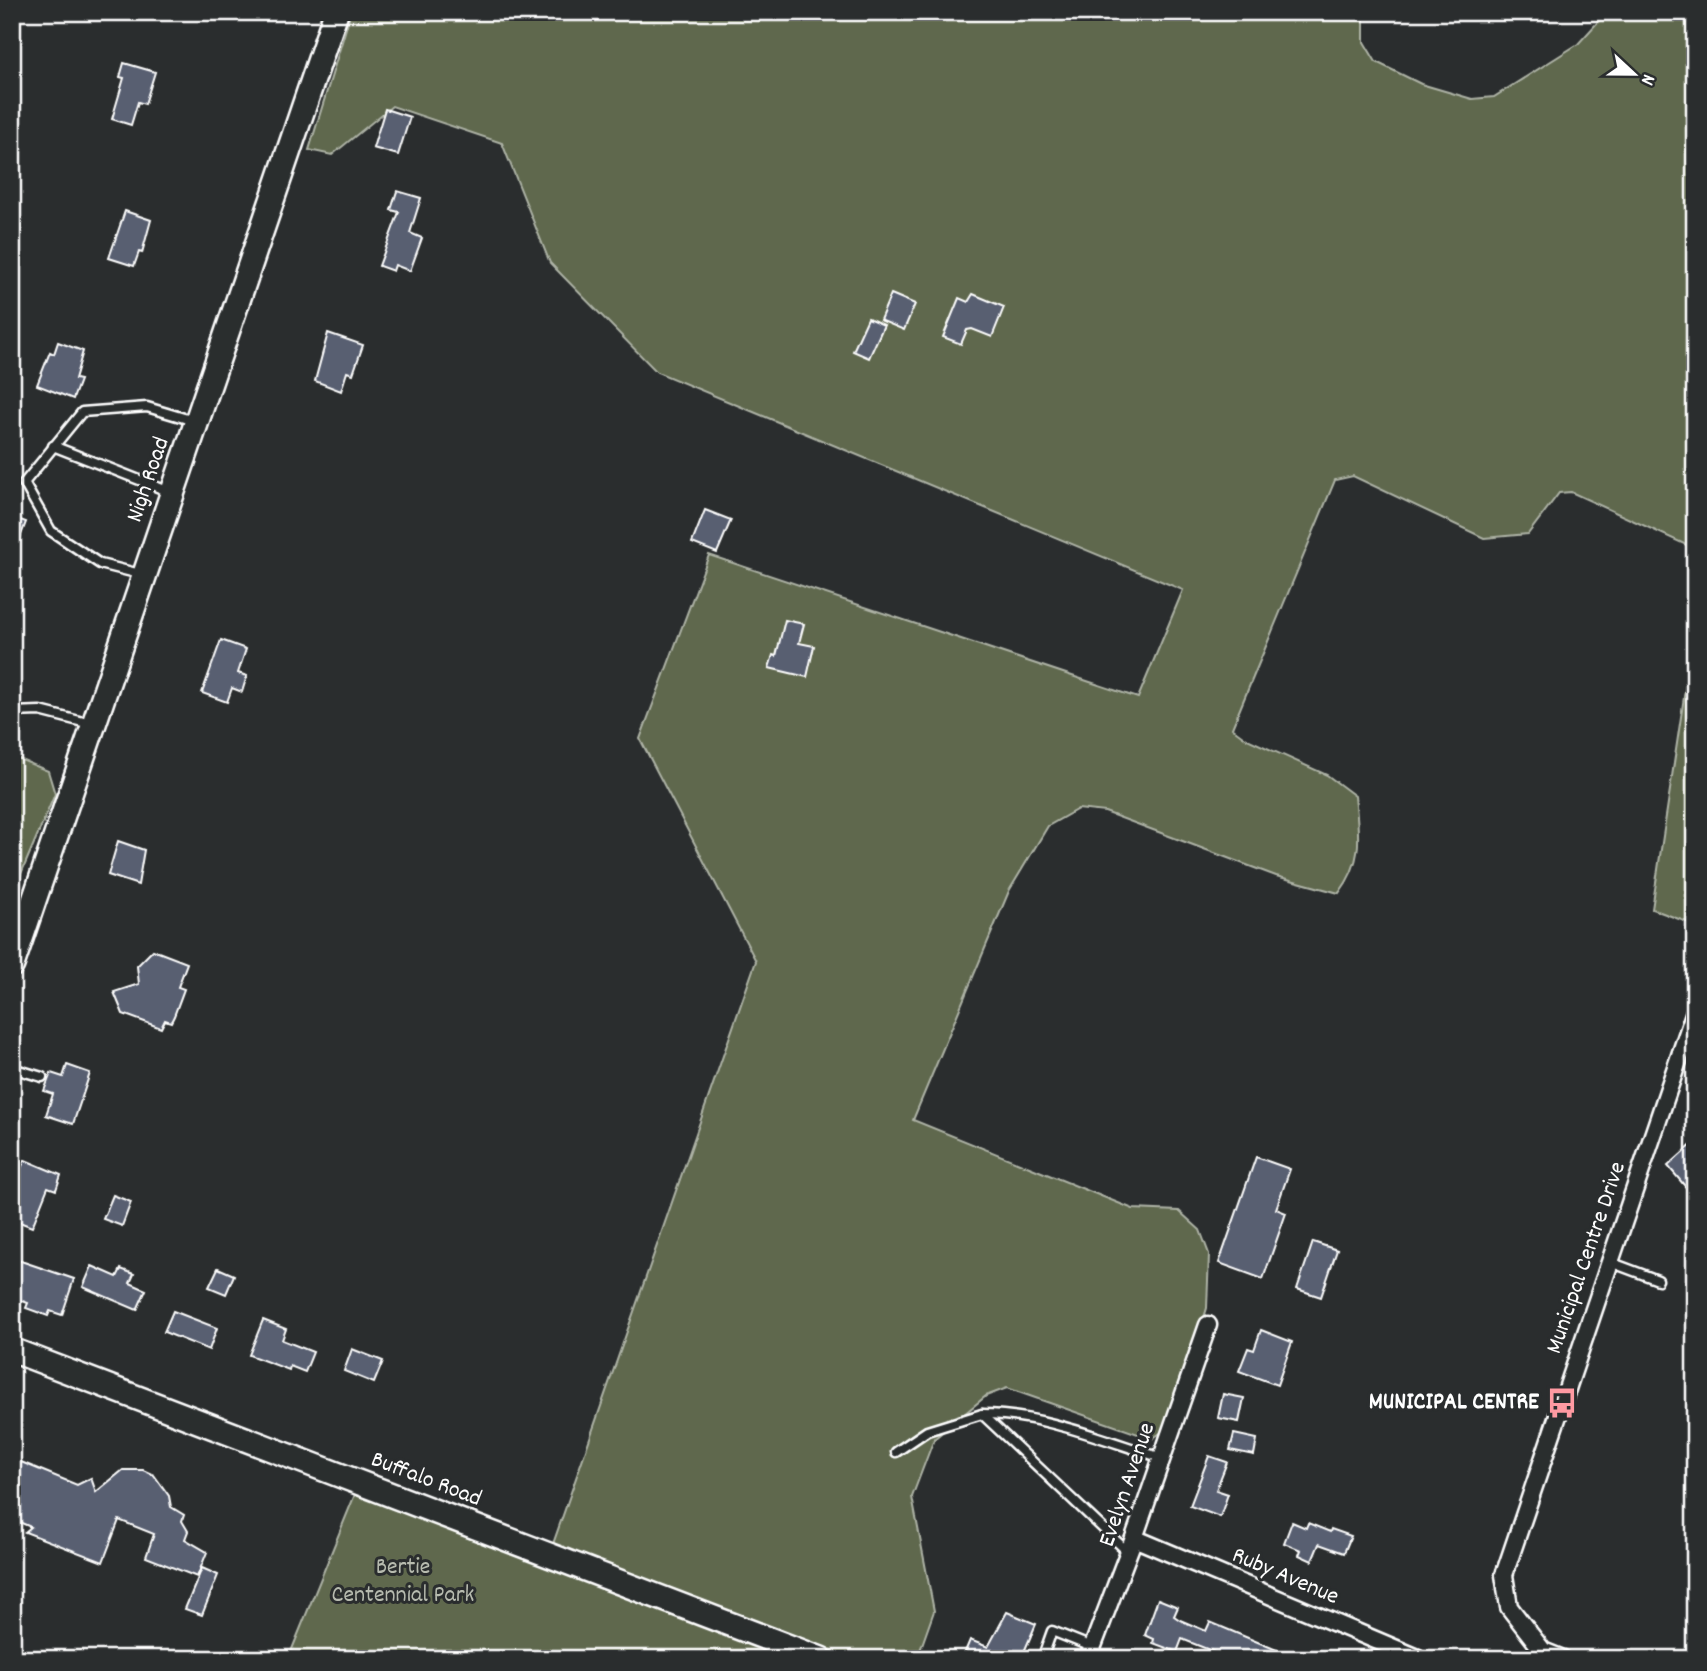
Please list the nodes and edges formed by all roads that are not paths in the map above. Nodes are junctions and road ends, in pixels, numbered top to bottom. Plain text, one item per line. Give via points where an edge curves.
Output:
1 (336, 12) edge
2 (197, 422) junction
3 (53, 446) junction
4 (172, 493) junction
5 (145, 576) junction
6 (12, 712) edge
7 (94, 724) junction
8 (12, 965) edge
9 (1695, 1011) edge
10 (12, 1068) edge
11 (41, 1077) dead end
12 (1610, 1262) junction
13 (1658, 1280) dead end
14 (1208, 1325) dead end
15 (12, 1350) edge
16 (982, 1414) junction
17 (896, 1452) dead end
18 (1162, 1458) junction
19 (1132, 1545) junction
20 (1090, 1653) edge
21 (1418, 1658) edge
22 (821, 1659) edge
23 (1042, 1659) edge
24 (1563, 1659) edge

1 - 2 street, Nigh Road
2 - 3 lane via 146,407 82,412
2 - 4 street, Nigh Road
3 - 4 lane
3 - 5 lane via 24,483 51,531 100,564
4 - 5 street, Nigh Road
5 - 7 street, Nigh Road
6 - 7 lane via 40,711
7 - 8 street, Nigh Road
9 - 12 street, Municipal Centre Drive
10 - 11 lane
12 - 13 lane
12 - 24 street, Municipal Centre Drive via 1504,1575 1509,1607 1543,1651
14 - 18 street, Evelyn Avenue
15 - 22 street, Buffalo Road
16 - 17 lane via 927,1431
16 - 18 lane via 1039,1420
16 - 19 lane
18 - 19 street, Evelyn Avenue
19 - 20 street, Evelyn Avenue
19 - 21 street, Ruby Avenue
20 - 23 lane via 1052,1631

